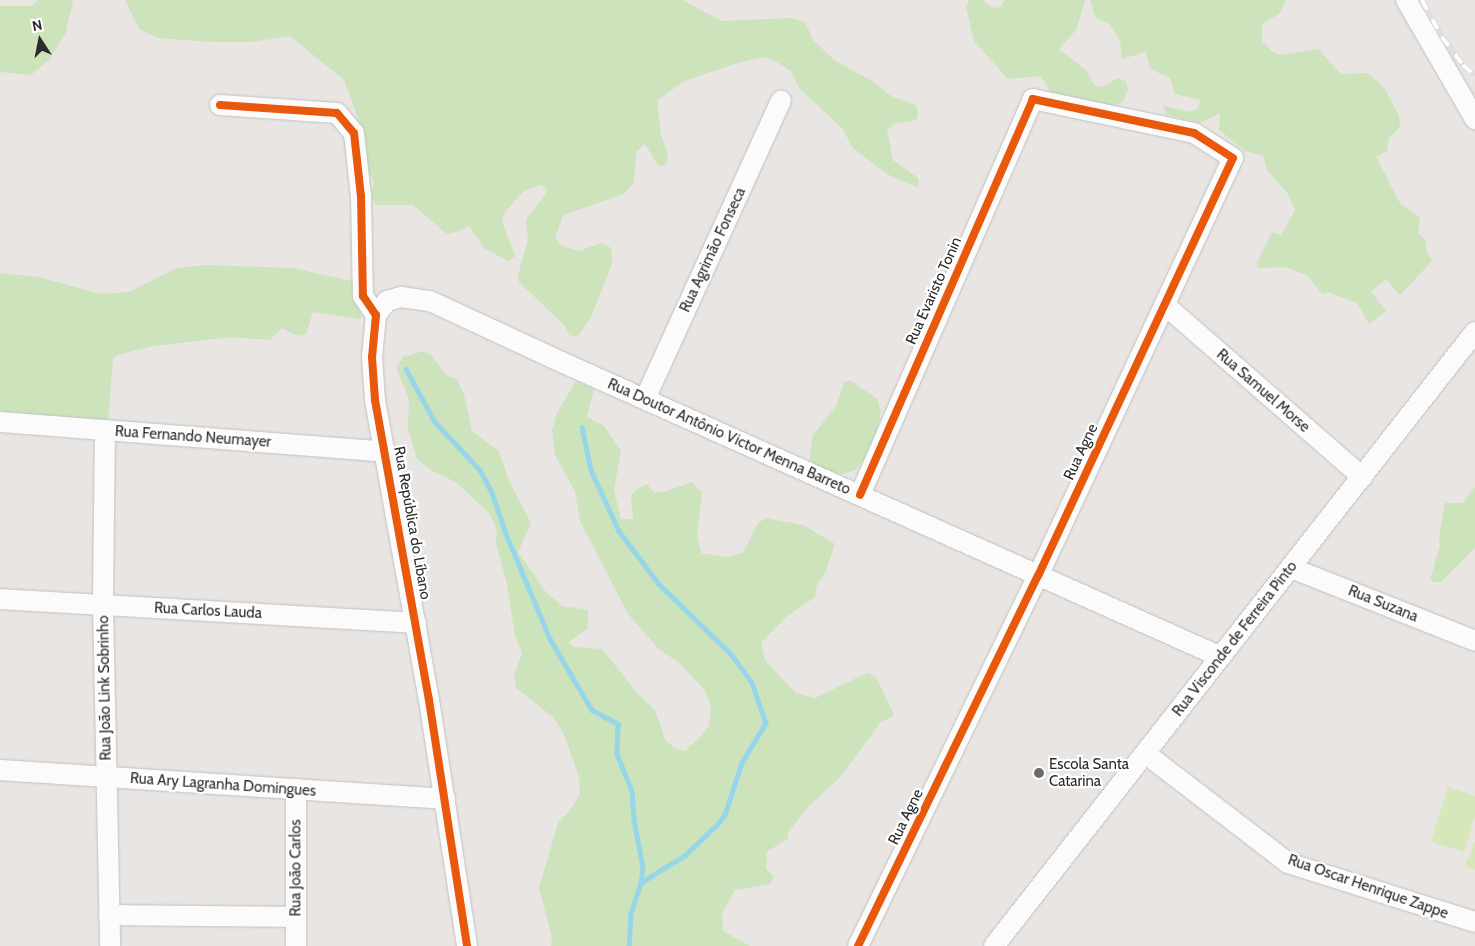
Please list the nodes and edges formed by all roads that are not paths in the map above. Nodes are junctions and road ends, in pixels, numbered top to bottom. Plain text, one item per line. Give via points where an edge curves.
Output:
1 (1406, 0) edge
2 (1033, 99) joint
3 (781, 101) dead end
4 (220, 104) dead end
5 (1475, 119) edge
6 (1165, 305) junction
7 (376, 315) junction
8 (1475, 332) edge
9 (646, 399) junction
10 (0, 422) edge
11 (105, 430) junction
12 (386, 452) junction
13 (1362, 477) junction
14 (860, 495) junction
15 (1291, 568) junction
16 (1038, 576) junction
17 (0, 599) edge
18 (103, 605) junction
19 (416, 623) junction
20 (1475, 641) edge
21 (1221, 657) junction
22 (1146, 754) junction
23 (0, 770) edge
24 (106, 777) junction
25 (296, 789) junction
26 (445, 799) junction
27 (109, 915) junction
28 (296, 917) junction
29 (1475, 922) edge
30 (110, 946) edge
31 (296, 946) edge
32 (467, 946) edge
33 (858, 946) edge
34 (994, 946) edge

1 - 5 street
2 - 6 street, Rua Agne via 1194,133 1233,158
2 - 14 street, Rua Evaristo Tonin
3 - 9 street, Rua Agrimão Fonseca
4 - 7 street via 337,113 354,133 361,196 363,296
6 - 13 street, Rua Samuel Morse
6 - 16 street, Rua Agne
7 - 9 street, Rua Doutor Antônio Victor Menna Barreto via 387,301 401,297 430,301
7 - 12 street, Rua República do Líbano via 372,357 375,400
8 - 13 street, Rua Visconde de Ferreira Pinto
9 - 14 street, Rua Doutor Antônio Victor Menna Barreto
10 - 11 street, Rua Fernando Neumayer
11 - 12 street, Rua Fernando Neumayer
11 - 18 street, Rua João Link Sobrinho
12 - 19 street, Rua República do Líbano
13 - 15 street, Rua Visconde de Ferreira Pinto
14 - 16 street, Rua Doutor Antônio Victor Menna Barreto
15 - 20 street, Rua Suzana
15 - 21 street, Rua Visconde de Ferreira Pinto
16 - 21 street, Rua Doutor Antônio Victor Menna Barreto
16 - 33 street, Rua Agne
17 - 18 street, Rua Carlos Lauda
18 - 19 street, Rua Carlos Lauda
18 - 24 street, Rua João Link Sobrinho
19 - 26 street, Rua República do Líbano
21 - 22 street, Rua Visconde de Ferreira Pinto
22 - 29 street, Rua Oscar Henrique Zappe via 1288,863
22 - 34 street, Rua Visconde de Ferreira Pinto
23 - 24 street, Rua Ary Lagranha Domingues
24 - 25 street, Rua Ary Lagranha Domingues
24 - 27 street, Rua João Link Sobrinho
25 - 26 street, Rua Ary Lagranha Domingues
25 - 28 street, Rua João Carlos
26 - 32 street, Rua República do Líbano
27 - 28 street
27 - 30 street, Rua João Link Sobrinho
28 - 31 street, Rua João Carlos

